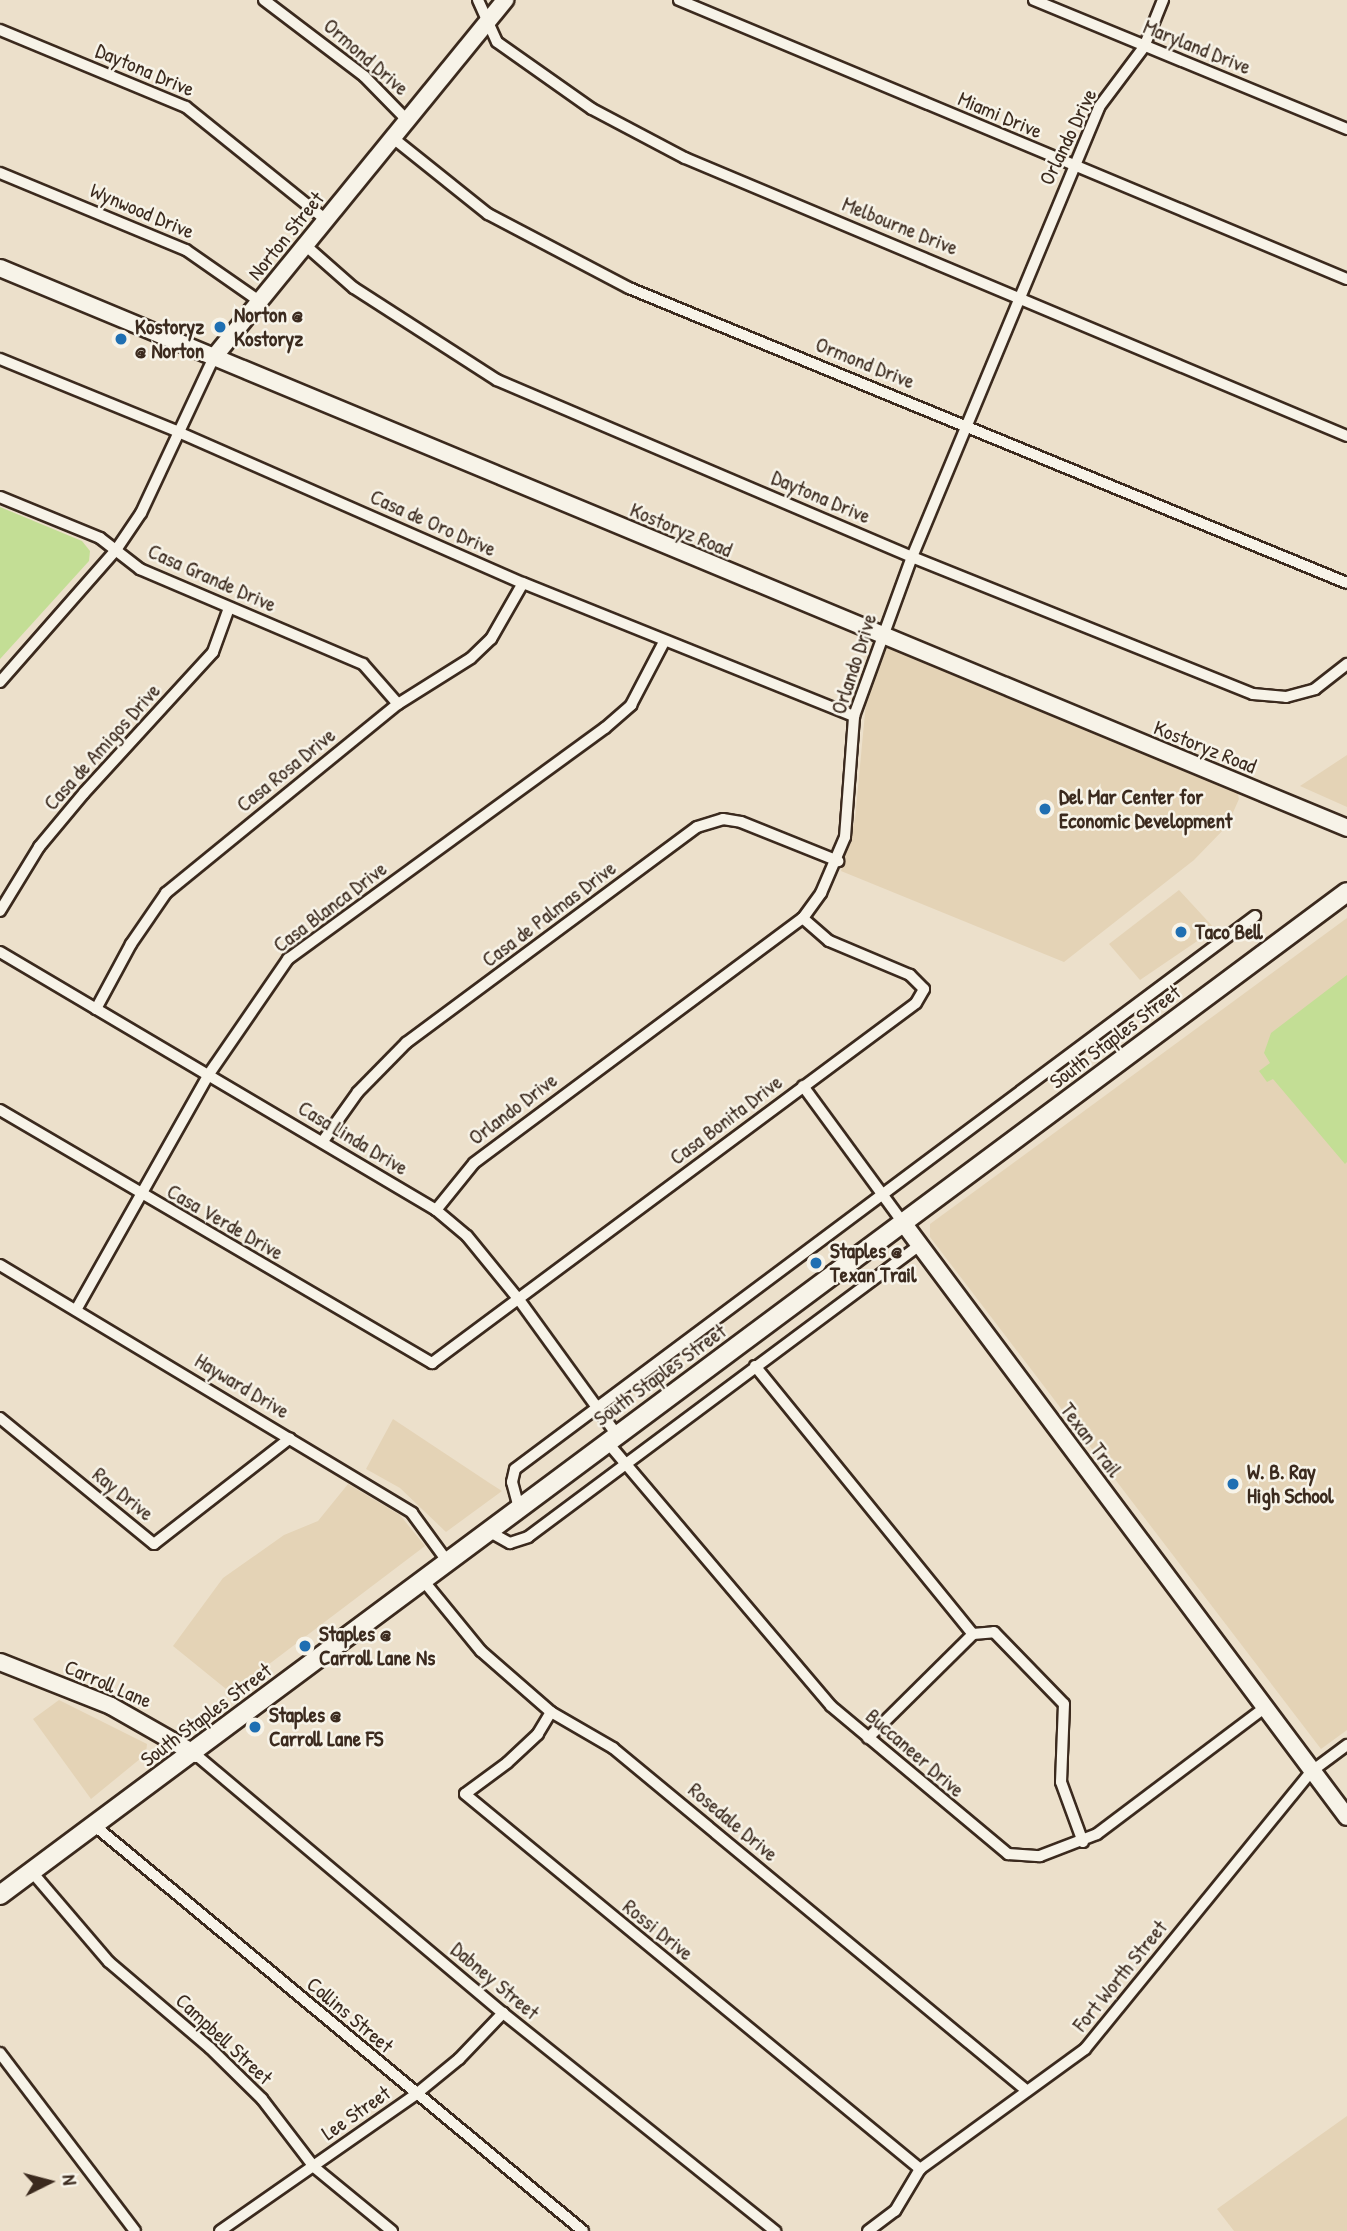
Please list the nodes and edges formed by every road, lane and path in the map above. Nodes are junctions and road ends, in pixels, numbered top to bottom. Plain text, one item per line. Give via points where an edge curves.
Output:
1 (264, 0) edge
2 (478, 0) edge
3 (505, 0) edge
4 (679, 0) edge
5 (1034, 0) edge
6 (1163, 0) edge
7 (486, 23) junction
8 (0, 30) edge
9 (1144, 47) junction
10 (407, 120) junction
11 (1347, 129) edge
12 (393, 138) junction
13 (1073, 166) junction
14 (0, 173) edge
15 (326, 220) junction
16 (305, 245) junction
17 (0, 268) edge
18 (1347, 279) edge
19 (1019, 296) junction
20 (260, 301) junction
21 (214, 357) junction
22 (0, 359) edge
23 (968, 426) junction
24 (176, 430) junction
25 (1347, 436) edge
26 (0, 497) edge
27 (116, 550) junction
28 (912, 557) junction
29 (523, 583) junction
30 (1347, 583) edge
31 (229, 608) junction
32 (881, 636) junction
33 (664, 642) junction
34 (1347, 664) edge
35 (0, 682) edge
36 (398, 704) junction
37 (853, 716) junction
38 (1347, 828) edge
39 (838, 861) junction
40 (1347, 892) edge
41 (0, 911) edge
42 (1255, 916) dead end
43 (803, 918) junction
44 (0, 952) edge
45 (96, 1010) junction
46 (209, 1074) junction
47 (803, 1086) junction
48 (0, 1110) edge
49 (323, 1141) junction
50 (882, 1195) junction
51 (141, 1196) junction
52 (436, 1210) junction
53 (904, 1224) junction
54 (920, 1245) junction
55 (0, 1265) edge
56 (520, 1301) junction
57 (76, 1310) junction
58 (432, 1363) joint
59 (755, 1366) junction
60 (597, 1408) junction
61 (0, 1418) edge
62 (290, 1438) junction
63 (612, 1439) junction
64 (625, 1463) junction
65 (519, 1507) junction
66 (488, 1531) junction
67 (446, 1561) junction
68 (422, 1579) junction
69 (973, 1634) junction
70 (0, 1662) edge
71 (1264, 1708) junction
72 (551, 1712) junction
73 (868, 1738) junction
74 (1347, 1745) edge
75 (195, 1754) junction
76 (1312, 1771) junction
77 (1347, 1817) edge
78 (96, 1826) junction
79 (1083, 1842) junction
80 (32, 1872) junction
81 (0, 1895) edge
82 (503, 2013) junction
83 (0, 2053) edge
84 (1026, 2091) junction
85 (415, 2095) junction
86 (314, 2167) junction
87 (920, 2169) junction
88 (135, 2231) edge
89 (220, 2231) edge
90 (392, 2231) edge
91 (583, 2231) edge
92 (775, 2231) edge
93 (869, 2231) edge

1 - 10 street, Ormond Drive via 364,76
2 - 7 street, Melbourne Drive
3 - 7 main road, Norton Street
4 - 13 street, Miami Drive
5 - 9 street, Maryland Drive
6 - 9 street, Orlando Drive
7 - 10 main road, Norton Street
7 - 19 street, Melbourne Drive via 497,42 549,81 685,158
8 - 15 street, Daytona Drive via 186,107
9 - 11 street, Maryland Drive
9 - 13 street, Orlando Drive via 1100,107
10 - 12 main road, Norton Street
12 - 15 main road, Norton Street
12 - 23 street, Ormond Drive via 488,214 560,255 629,288
13 - 18 street, Miami Drive
13 - 19 street, Orlando Drive
14 - 20 street, Wynwood Drive via 186,250
15 - 16 main road, Norton Street
16 - 20 main road, Norton Street
16 - 28 street, Daytona Drive via 354,288 497,380
17 - 21 main road, Kostoryz Road
19 - 23 street, Orlando Drive
19 - 25 street, Melbourne Drive
20 - 21 main road, Norton Street
21 - 24 street, Norton Street
21 - 32 main road, Kostoryz Road
22 - 24 street, Casa de Oro Drive
23 - 28 street, Orlando Drive
23 - 30 street, Ormond Drive
24 - 27 street, Norton Street via 141,513
24 - 29 street, Casa de Oro Drive
26 - 27 street, Casa Grande Drive via 100,538
27 - 31 street, Casa Grande Drive via 140,569
27 - 35 street, Norton Street
28 - 32 street, Orlando Drive
28 - 34 street, Daytona Drive via 1253,694 1286,696 1315,689
29 - 33 street, Casa de Oro Drive
29 - 36 street, Casa Rosa Drive via 491,639 471,658
31 - 36 street, Casa Grande Drive via 363,664
31 - 41 street, Casa de Amigos Drive via 213,652 83,793 39,848
32 - 37 street, Orlando Drive
32 - 38 main road, Kostoryz Road
33 - 37 street, Casa de Oro Drive
33 - 46 street, Casa Blanca Drive via 631,705 605,728 288,959
36 - 45 street, Casa Rosa Drive via 166,893 131,944
37 - 39 street, Orlando Drive via 851,801
39 - 43 street, Orlando Drive
39 - 49 street, Casa de Palmas Drive via 741,822 723,819 697,827 406,1043 358,1092
40 - 53 main road, South Staples Street
42 - 50 street
43 - 47 street, Casa Bonita Drive via 829,941 910,975 924,989 916,1003
43 - 52 street, Orlando Drive via 474,1163
44 - 45 street, Casa Linda Drive
45 - 46 street, Casa Linda Drive
46 - 49 street, Casa Linda Drive
46 - 51 street, Casa Blanca Drive
47 - 50 street, Texan Trail
47 - 56 street, Casa Bonita Drive
48 - 51 street, Casa Verde Drive
49 - 52 street, Casa Linda Drive
50 - 53 street, Texan Trail
50 - 60 street
51 - 57 street, Casa Blanca Drive
51 - 58 street, Casa Verde Drive
52 - 56 street, Casa Linda Drive via 467,1236
53 - 54 main road, Texan Trail
53 - 63 main road, South Staples Street
54 - 59 street
54 - 71 main road, Texan Trail
55 - 57 street, Hayward Drive
56 - 58 street, Casa Bonita Drive
56 - 60 street, Casa Linda Drive
57 - 62 street, Hayward Drive
59 - 64 street
59 - 69 street
60 - 63 street, Casa Linda Drive
60 - 65 street via 515,1469 512,1482
61 - 62 street, Ray Drive via 154,1544
62 - 67 street, Hayward Drive via 412,1513
63 - 64 street, Buccaneer Drive
63 - 65 main road, South Staples Street
64 - 66 street via 528,1537 510,1543
64 - 73 street, Buccaneer Drive via 831,1706
65 - 66 main road, South Staples Street
66 - 67 main road, South Staples Street
67 - 68 main road, South Staples Street
68 - 72 street, Rosedale Drive via 481,1651
68 - 75 main road, South Staples Street
69 - 73 street
69 - 79 street via 995,1632 1064,1704 1061,1782
70 - 75 main road, Carroll Lane via 130,1715
71 - 76 main road, Texan Trail
71 - 79 street, Buccaneer Drive
72 - 84 street, Rosedale Drive via 614,1748
72 - 87 street, Rossi Drive via 538,1734 466,1794
73 - 79 street, Buccaneer Drive via 1008,1854 1040,1856
74 - 76 street, Fort Worth Street
75 - 78 main road, South Staples Street
75 - 82 street, Dabney Street
76 - 77 main road, Texan Trail
76 - 84 street, Fort Worth Street via 1085,2049
78 - 80 main road, South Staples Street
78 - 85 street, Collins Street
80 - 81 main road, South Staples Street
80 - 86 street, Campbell Street via 109,1962 262,2099
82 - 85 street, Lee Street via 459,2059
82 - 92 street, Dabney Street
83 - 88 street
84 - 87 street, Fort Worth Street
85 - 86 street, Lee Street
85 - 91 street, Collins Street
86 - 89 street, Lee Street
86 - 90 street, Campbell Street
87 - 93 street, Fort Worth Street via 895,2211

